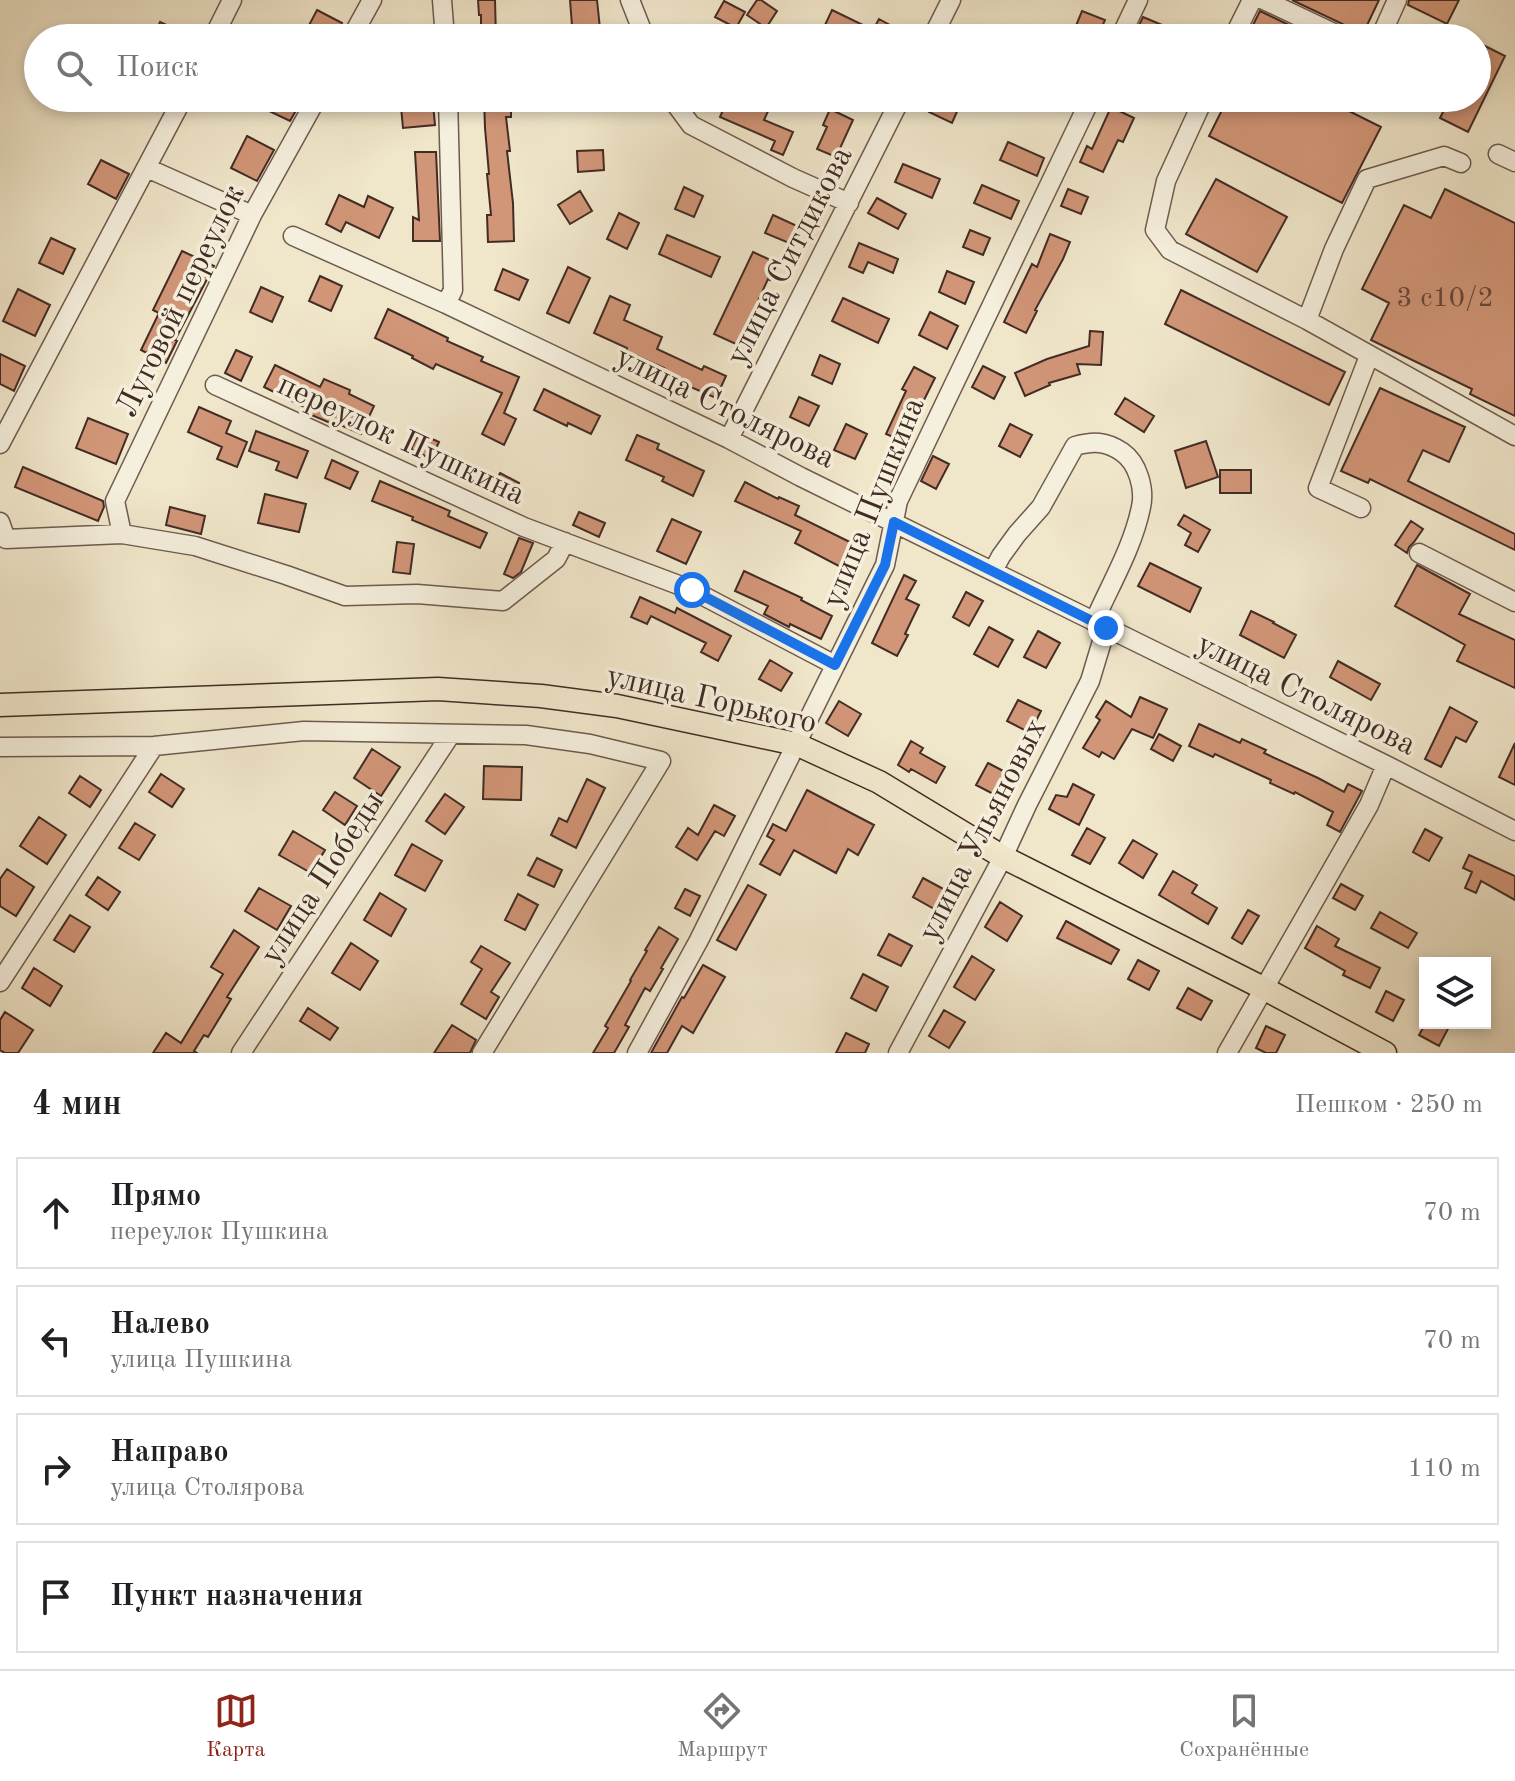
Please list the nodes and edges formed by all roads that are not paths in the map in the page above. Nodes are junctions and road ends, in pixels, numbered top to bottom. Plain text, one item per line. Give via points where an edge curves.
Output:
1 (232, 0) edge
2 (372, 0) edge
3 (442, 0) edge
4 (630, 0) edge
5 (951, 0) edge
6 (1138, 0) edge
7 (1252, 0) edge
8 (1264, 0) edge
9 (1397, 0) edge
10 (220, 24) edge
11 (359, 24) edge
12 (444, 24) edge
13 (639, 24) edge
14 (939, 24) edge
15 (1127, 24) edge
16 (1240, 24) edge
17 (1315, 24) edge
18 (1386, 24) edge
19 (176, 112) edge
20 (309, 112) edge
21 (448, 112) edge
22 (681, 112) edge
23 (894, 112) edge
24 (1084, 112) edge
25 (1198, 112) edge
26 (1498, 154) dead end
27 (1515, 162) edge
28 (1461, 163) dead end
29 (147, 168) junction
30 (849, 203) junction
31 (252, 215) junction
32 (293, 236) dead end
33 (446, 304) junction
34 (1307, 320) junction
35 (1369, 356) junction
36 (215, 385) dead end
37 (1515, 436) edge
38 (729, 439) junction
39 (0, 444) edge
40 (1361, 508) dead end
41 (894, 522) junction
42 (2, 534) edge
43 (122, 534) junction
44 (565, 542) junction
45 (1419, 553) dead end
46 (993, 571) junction
47 (1515, 602) edge
48 (1100, 625) junction
49 (835, 665) junction
50 (0, 705) edge
51 (451, 734) junction
52 (796, 744) junction
53 (154, 746) junction
54 (3, 750) edge
55 (1386, 765) junction
56 (1515, 831) edge
57 (1003, 857) junction
58 (0, 982) edge
59 (1263, 988) junction
60 (241, 1053) edge
61 (482, 1053) edge
62 (637, 1053) edge
63 (898, 1053) edge
64 (1227, 1053) edge
65 (1385, 1053) edge

1 - 10 street
2 - 11 street
3 - 12 street
4 - 13 street
5 - 14 street
6 - 15 street
7 - 16 street
8 - 17 street
9 - 18 street
19 - 29 street
20 - 31 street, Луговой переулок
21 - 33 street via 453,290
22 - 30 street via 691,125
23 - 30 street, улица Ситдикова
24 - 41 street, улица Пушкина via 898,501
25 - 34 street via 1166,181 1155,230 1170,250
26 - 27 street
28 - 34 street via 1444,156 1367,179
29 - 31 street
29 - 39 street
30 - 38 street, улица Ситдикова
31 - 43 street, Луговой переулок via 115,501
32 - 33 street, улица Столярова
33 - 38 street, улица Столярова
34 - 35 street
35 - 37 street
35 - 40 street via 1318,488
36 - 44 street, переулок Пушкина
38 - 41 street, улица Столярова
41 - 46 street, улица Столярова
41 - 49 street, улица Пушкина via 885,565
42 - 43 street
43 - 44 street via 195,546 345,596 417,594 503,601 556,559
44 - 49 street, переулок Пушкина via 692,590
45 - 47 street
46 - 48 street, улица Столярова
46 - 48 street, улица Ульяновых via 1041,507 1075,446 1110,444 1127,455 1138,473 1142,505
48 - 55 street, улица Столярова
48 - 57 street, улица Ульяновых via 1090,681
49 - 52 street, улица Пушкина
50 - 52 main road, улица Горького via 438,689 617,706
51 - 53 street via 304,731
51 - 60 street, улица Победы
51 - 61 street via 526,735 661,761
52 - 57 main road, улица Горького via 879,782
52 - 62 street, улица Пушкина
53 - 54 street
53 - 58 street
55 - 56 street, улица Столярова
55 - 59 street via 1369,805
57 - 59 main road, улица Горького
57 - 63 street, улица Ульяновых
59 - 64 street
59 - 65 main road, улица Горького

